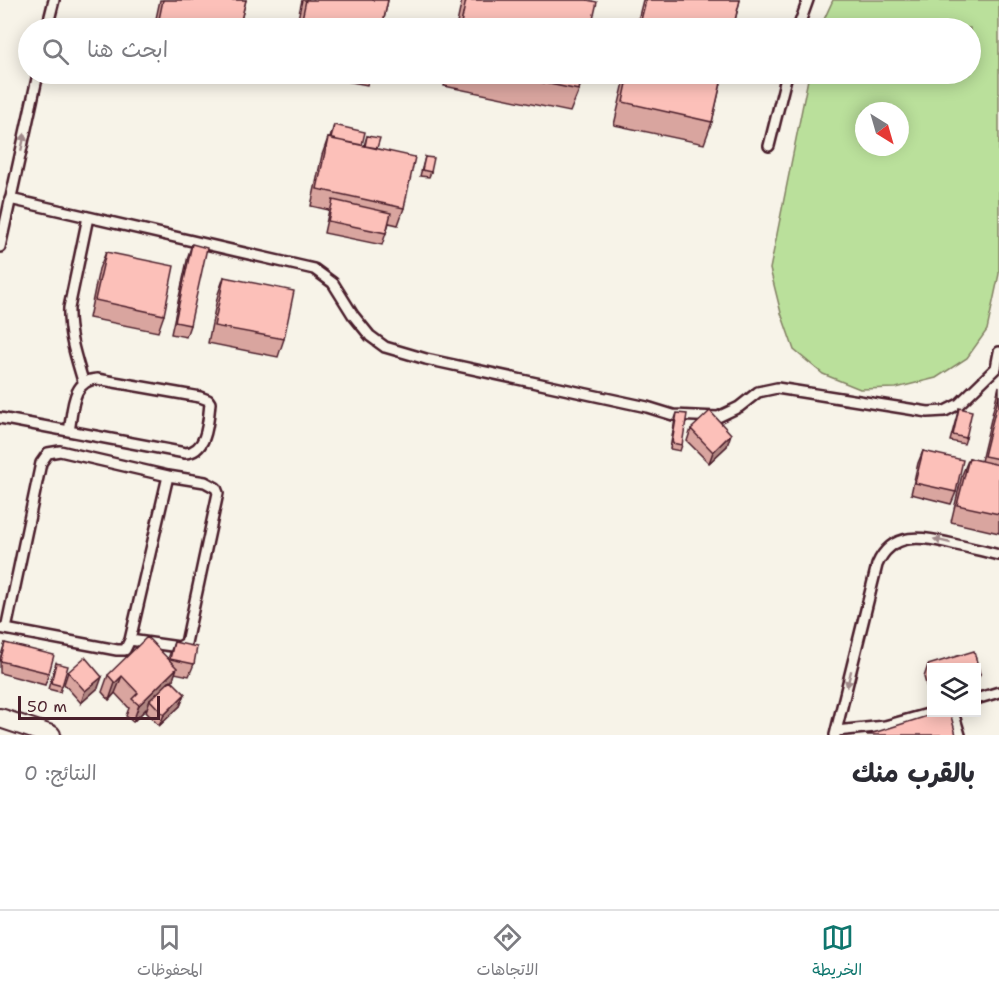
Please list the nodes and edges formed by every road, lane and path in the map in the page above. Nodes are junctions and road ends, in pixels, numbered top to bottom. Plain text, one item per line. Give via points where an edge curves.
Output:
1 (54, 0) edge
2 (808, 0) edge
3 (50, 18) edge
4 (802, 18) edge
5 (36, 84) edge
6 (784, 84) edge
7 (769, 146) dead end
8 (10, 199) junction
9 (88, 217) junction
10 (0, 247) edge
11 (999, 352) edge
12 (83, 381) junction
13 (0, 418) edge
14 (69, 432) junction
15 (168, 476) junction
16 (999, 555) edge
17 (3, 628) edge
18 (130, 640) junction
19 (999, 692) edge
20 (981, 697) edge
21 (927, 714) edge
22 (955, 717) edge
23 (0, 718) edge
24 (836, 733) edge
25 (51, 735) edge
26 (960, 735) edge

1 - 3 lane
2 - 4 lane
8 -> 5 lane
6 - 7 lane
8 - 9 lane
8 - 10 lane
9 - 11 lane via 314,269 333,283 370,336 386,347 673,415 718,417 758,392 777,388 928,412 945,411 959,404 996,368
9 - 12 lane via 69,308 69,332
12 - 14 lane via 76,393
12 - 14 lane via 97,379 204,398 210,403 203,441 197,450 185,453
13 - 14 lane
15 - 17 lane via 60,452 48,453 41,463
15 - 18 lane
15 - 18 lane via 205,482 218,493 188,639 179,647
16 -> 24 lane via 924,537 904,539 887,549 877,565
17 - 18 lane via 117,650 125,650
19 - 20 lane
21 - 24 lane via 885,726
22 - 26 lane
23 - 25 street

